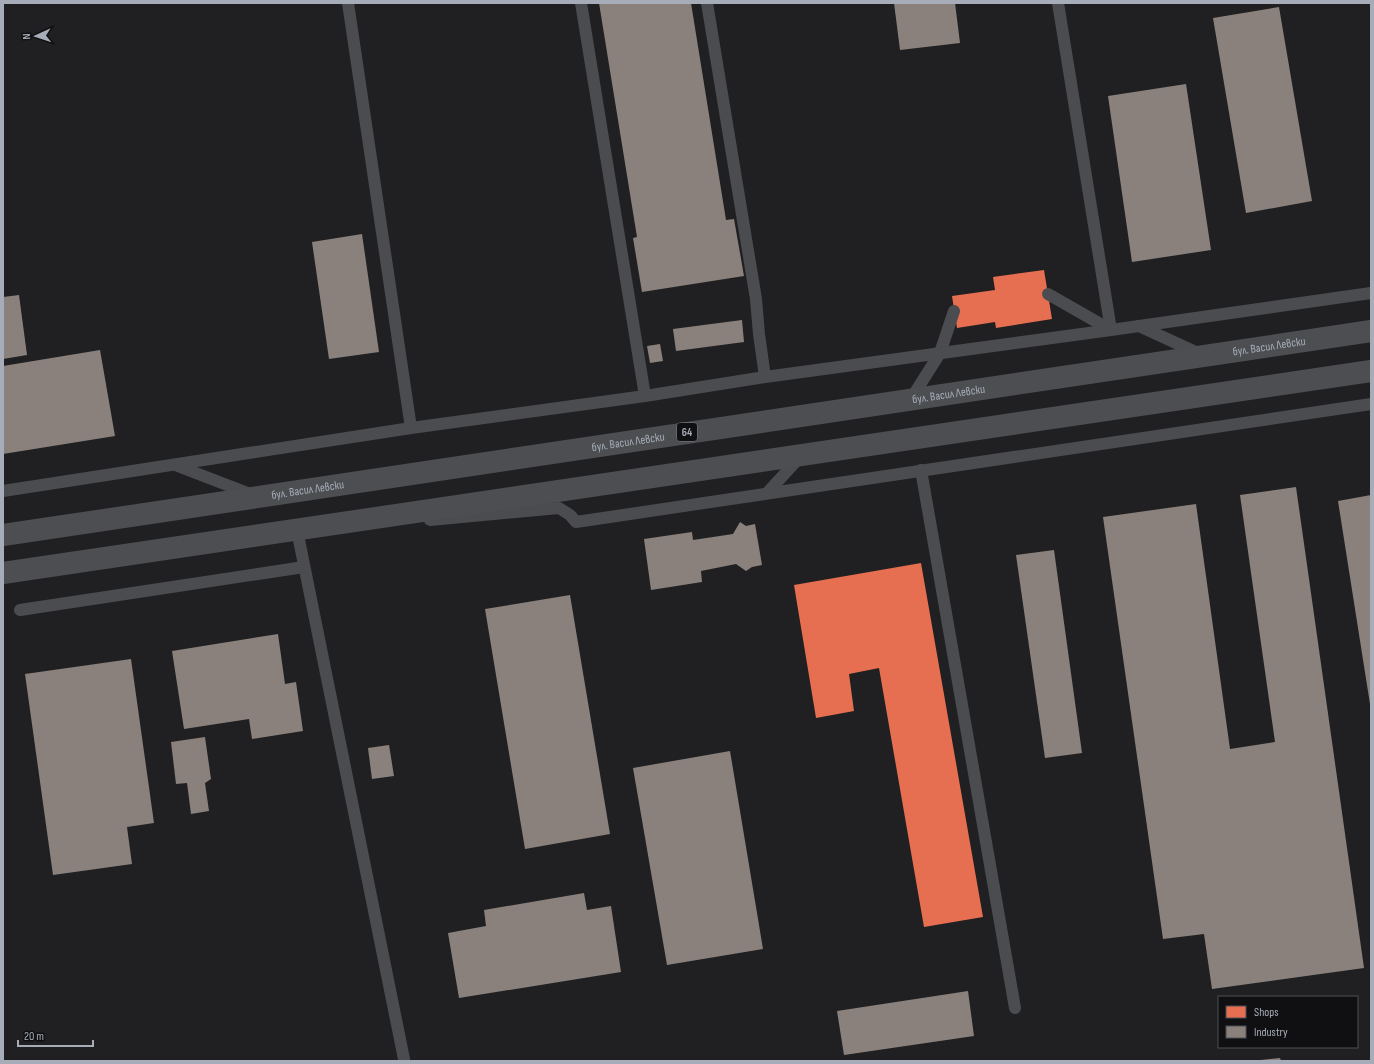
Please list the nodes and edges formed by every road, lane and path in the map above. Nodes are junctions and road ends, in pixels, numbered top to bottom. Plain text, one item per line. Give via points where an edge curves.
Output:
1 (348, 3) edge
2 (581, 3) edge
3 (707, 3) edge
4 (1058, 3) edge
5 (1371, 293) edge
6 (1048, 294) dead end
7 (954, 311) dead end
8 (1139, 326) junction
9 (1111, 330) junction
10 (1371, 331) edge
11 (940, 353) junction
12 (1203, 356) junction
13 (1371, 371) edge
14 (765, 377) junction
15 (645, 396) junction
16 (911, 399) junction
17 (1371, 404) edge
18 (411, 428) junction
19 (801, 456) junction
20 (175, 465) junction
21 (921, 470) junction
22 (3, 491) edge
23 (768, 493) junction
24 (256, 496) junction
25 (386, 516) junction
26 (297, 530) junction
27 (3, 535) edge
28 (304, 567) junction
29 (3, 573) edge
30 (20, 610) dead end
31 (1015, 1008) dead end
32 (404, 1059) dead end

1 - 18 lane
2 - 15 lane
3 - 14 lane via 756,299
4 - 9 lane
5 - 8 lane
6 - 9 lane
7 - 11 lane
8 - 9 lane
8 - 12 lane
9 - 11 lane
10 - 12 main road, бул. Васил Левски / 64
11 - 14 lane
11 - 16 lane
12 - 16 main road, бул. Васил Левски / 64
13 - 19 main road
14 - 15 lane
15 - 18 lane
16 - 24 main road, бул. Васил Левски / 64
17 - 21 lane
18 - 20 lane
19 - 23 lane
19 - 25 main road
20 - 22 lane
20 - 24 lane
21 - 23 lane
21 - 31 lane
23 - 25 lane via 576,522 559,508 433,520
24 - 27 main road, бул. Васил Левски / 64
25 - 26 main road
26 - 28 lane
26 - 29 main road
28 - 30 lane
28 - 32 lane

